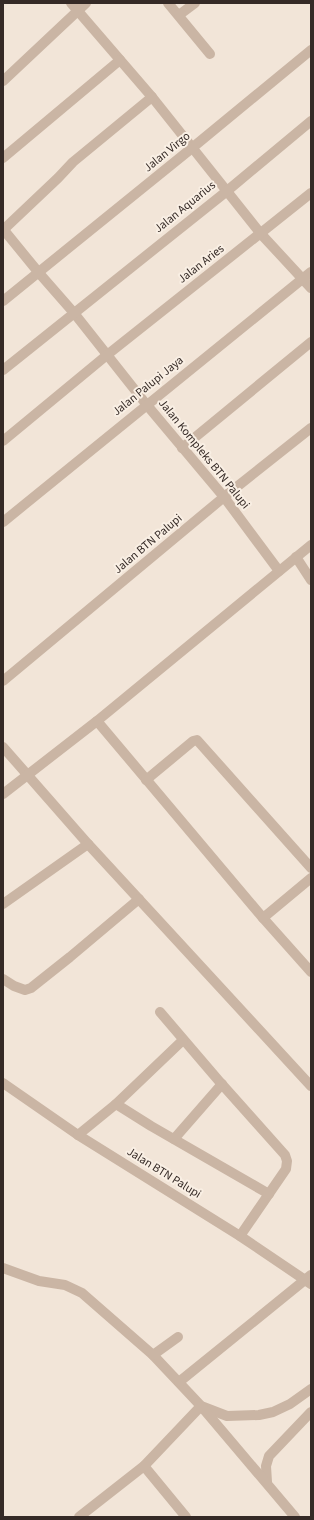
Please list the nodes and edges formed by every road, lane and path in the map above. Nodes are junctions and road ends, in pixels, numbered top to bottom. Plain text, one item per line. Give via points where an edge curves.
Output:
1 (86, 3) edge
2 (168, 3) edge
3 (195, 3) edge
4 (75, 7) edge
5 (179, 16) junction
6 (311, 50) edge
7 (210, 54) dead end
8 (120, 60) junction
9 (3, 81) edge
10 (152, 97) junction
11 (311, 121) edge
12 (192, 148) junction
13 (3, 158) edge
14 (227, 191) junction
15 (311, 193) edge
16 (3, 230) edge
17 (261, 234) junction
18 (39, 273) junction
19 (307, 275) edge
20 (311, 288) edge
21 (3, 301) edge
22 (74, 313) junction
23 (311, 342) edge
24 (107, 355) junction
25 (3, 370) edge
26 (146, 404) junction
27 (311, 428) edge
28 (3, 441) edge
29 (182, 448) junction
30 (224, 497) junction
31 (3, 522) edge
32 (311, 545) edge
33 (296, 557) junction
34 (279, 571) junction
35 (311, 580) edge
36 (3, 681) edge
37 (96, 721) junction
38 (3, 747) edge
39 (27, 775) junction
40 (146, 780) junction
41 (3, 794) edge
42 (88, 844) junction
43 (311, 868) edge
44 (311, 878) edge
45 (139, 899) junction
46 (3, 904) edge
47 (263, 918) junction
48 (311, 972) edge
49 (3, 979) edge
50 (160, 1012) dead end
51 (183, 1040) junction
52 (3, 1083) edge
53 (222, 1084) junction
54 (311, 1086) edge
55 (116, 1104) junction
56 (78, 1135) junction
57 (174, 1139) junction
58 (269, 1194) junction
59 (240, 1236) junction
60 (3, 1268) edge
61 (309, 1280) edge
62 (178, 1337) dead end
63 (153, 1355) junction
64 (179, 1382) junction
65 (311, 1389) edge
66 (201, 1406) junction
67 (310, 1413) edge
68 (144, 1466) junction
69 (267, 1482) junction
70 (79, 1517) edge
71 (186, 1517) edge
72 (296, 1517) edge

1 - 4 street
2 - 5 street
3 - 5 street
4 - 8 street
4 - 9 street
5 - 7 street
6 - 12 street, Jalan Virgo
8 - 10 street
8 - 13 street
10 - 12 street
10 - 16 street via 73,162
11 - 14 street, Jalan Aquarius
12 - 14 street
12 - 18 street, Jalan Virgo
14 - 17 street
14 - 22 street, Jalan Aquarius
15 - 17 street, Jalan Aries
16 - 18 street, Jalan Kompleks BTN Palupi
17 - 19 street
17 - 24 street, Jalan Aries
18 - 21 street, Jalan Virgo
18 - 22 street, Jalan Kompleks BTN Palupi
19 - 20 street
19 - 26 street, Jalan Palupi Jaya
22 - 24 street, Jalan Kompleks BTN Palupi
22 - 25 street
23 - 29 street
24 - 26 street, Jalan Kompleks BTN Palupi
24 - 28 street
26 - 29 street, Jalan Kompleks BTN Palupi
26 - 31 street, Jalan Palupi Jaya
27 - 30 street, Jalan BTN Palupi
29 - 30 street, Jalan Kompleks BTN Palupi
30 - 34 street, Jalan Kompleks BTN Palupi
30 - 36 street, Jalan BTN Palupi
32 - 33 street
33 - 34 street
33 - 35 street
34 - 37 street
37 - 39 street
37 - 40 street
38 - 39 street
39 - 41 street
39 - 42 street
40 - 43 street via 197,740
40 - 47 street
42 - 45 street
42 - 46 street
44 - 47 street
45 - 49 street via 31,988 25,990
45 - 54 street
47 - 48 street
50 - 51 street
51 - 53 street
51 - 55 street
52 - 56 street, Jalan BTN Palupi
53 - 57 street
53 - 58 street via 285,1155 286,1169
55 - 56 street
55 - 57 street
56 - 59 street, Jalan BTN Palupi
57 - 58 street
58 - 59 street
59 - 61 street, Jalan BTN Palupi
60 - 63 street via 39,1281 65,1285 82,1293
61 - 64 street
62 - 63 street
63 - 64 street
64 - 66 street
65 - 66 street via 290,1404 259,1415 227,1416
66 - 68 street
66 - 69 street
67 - 69 street via 269,1456 266,1466
68 - 70 street
68 - 71 street
69 - 72 street

